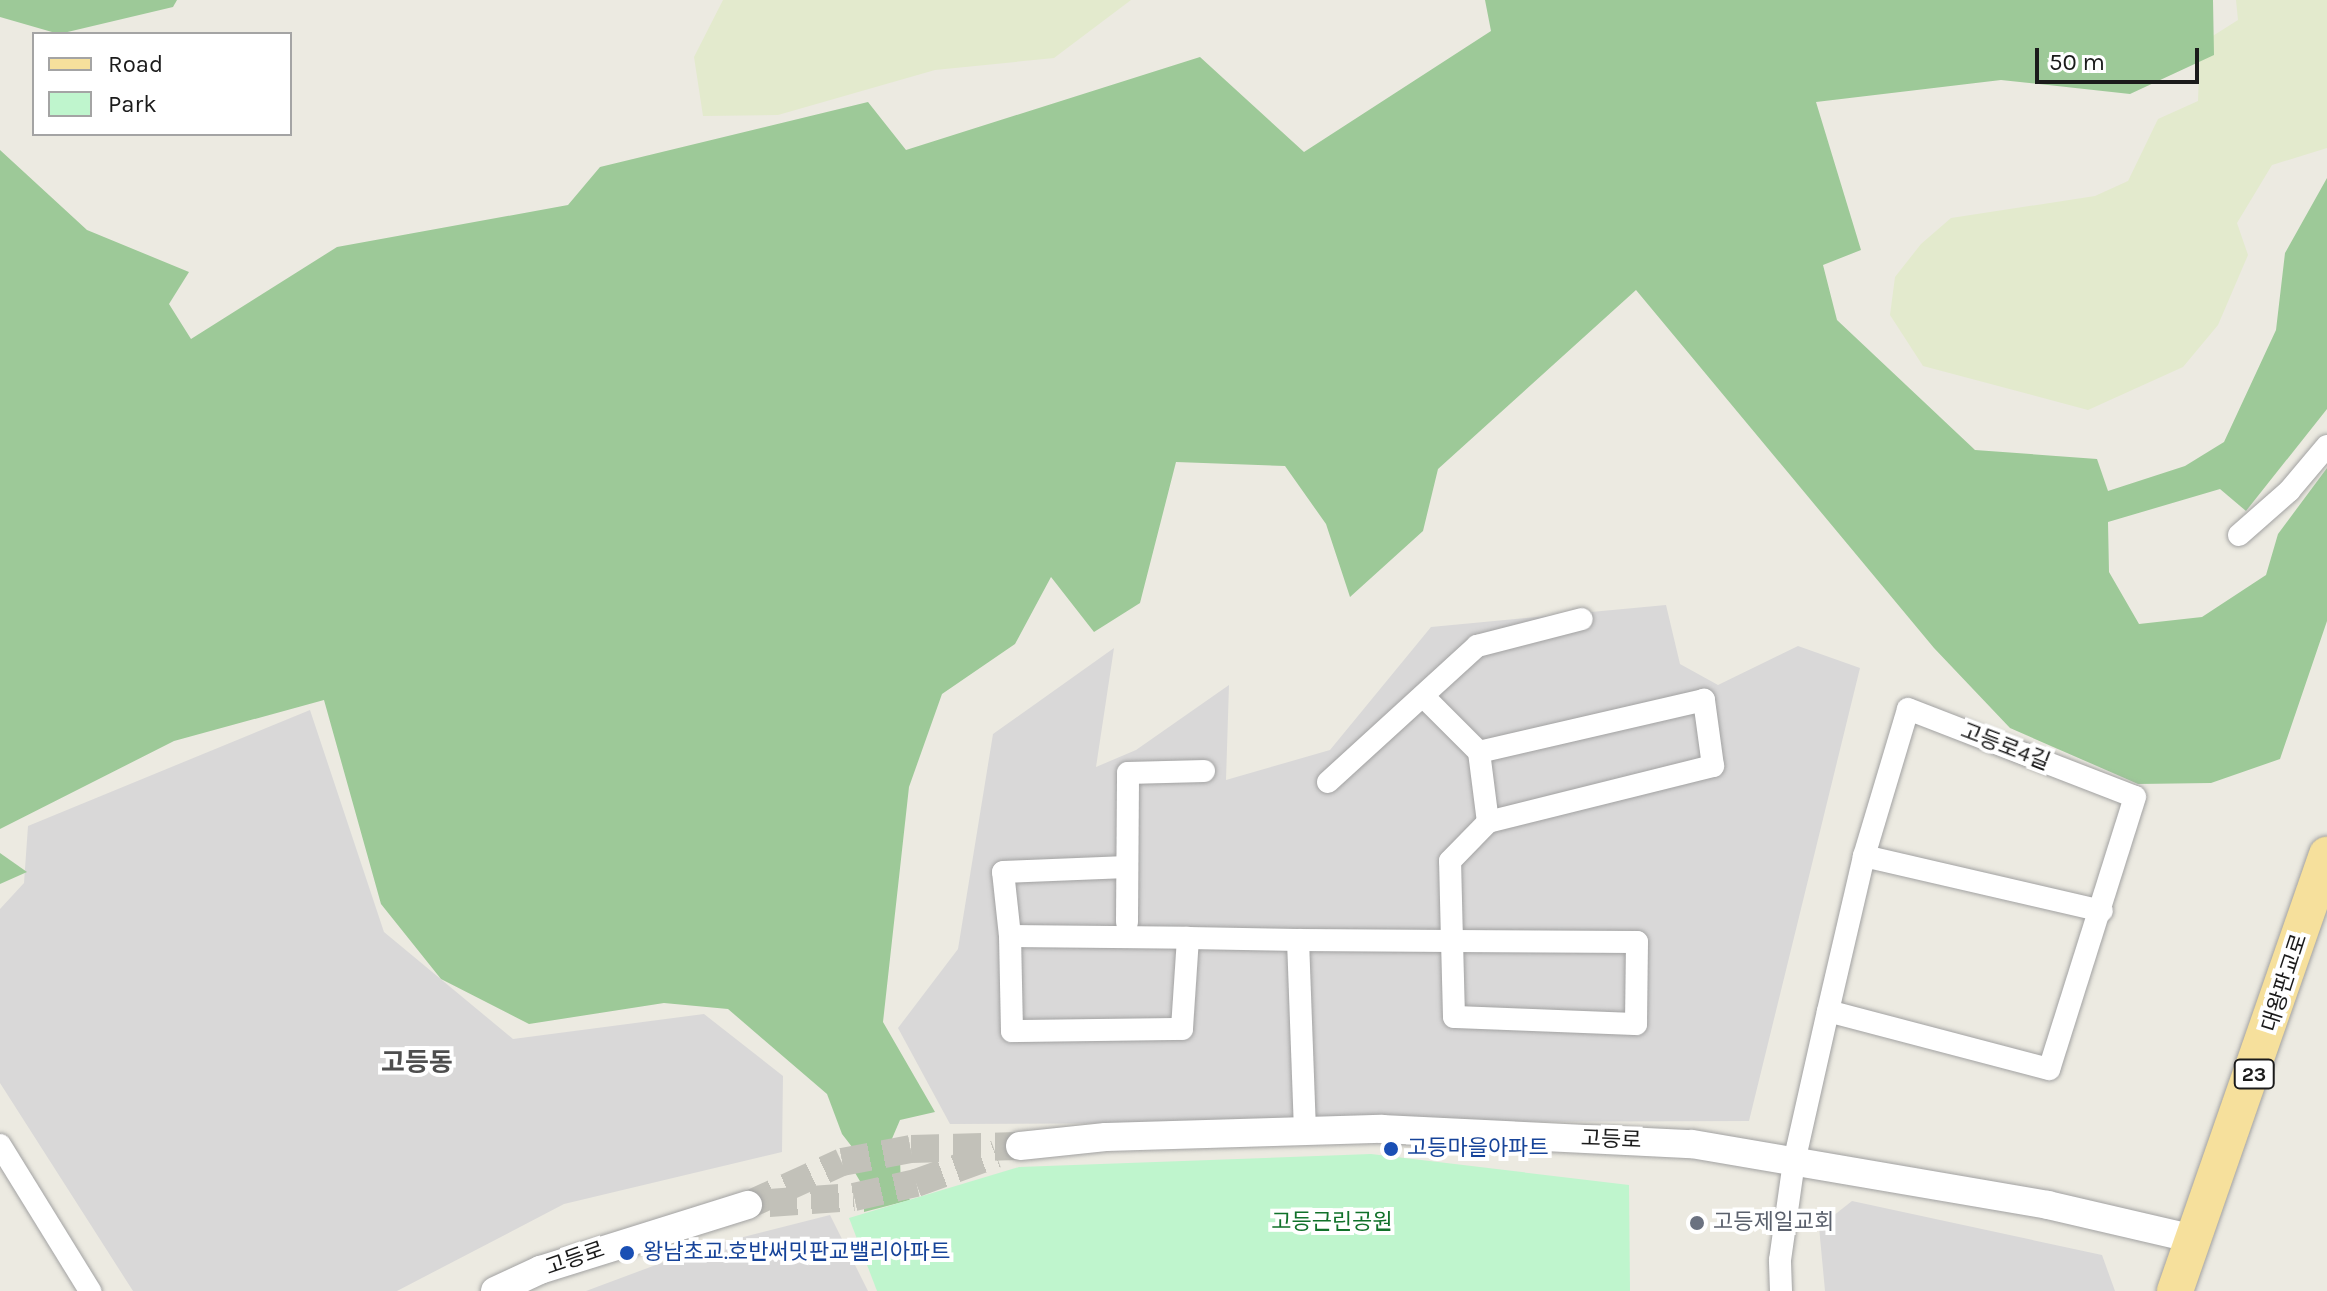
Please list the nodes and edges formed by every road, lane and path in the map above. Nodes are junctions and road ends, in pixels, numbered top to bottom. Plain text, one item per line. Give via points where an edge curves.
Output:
1 (2327, 446) edge
2 (2239, 535) dead end
3 (1582, 619) dead end
4 (1423, 696) junction
5 (1479, 752) junction
6 (1204, 771) dead end
7 (1328, 782) dead end
8 (1488, 822) junction
9 (2327, 855) edge
10 (1864, 856) junction
11 (1127, 867) junction
12 (2102, 911) junction
13 (1127, 922) dead end
14 (1010, 936) junction
15 (1188, 938) junction
16 (1298, 940) junction
17 (1452, 941) junction
18 (1828, 1011) junction
19 (1305, 1130) junction
20 (0, 1145) edge
21 (1020, 1146) tunnel mouth
22 (1794, 1162) junction
23 (748, 1205) tunnel mouth
24 (2194, 1239) junction
25 (90, 1291) edge
26 (495, 1291) edge
27 (1781, 1291) edge
28 (2175, 1291) edge

1 - 2 street via 2289,491
3 - 4 street via 1477,646
4 - 5 street
4 - 7 street
5 - 8 street
5 - 8 street via 1704,700 1713,766
6 - 11 street via 1128,773
8 - 17 street via 1450,861
9 - 24 main road, 대왕판교로 / 23
10 - 12 street
10 - 12 street, 고등로4길 via 1908,709 2135,797
10 - 18 street, 고등로4길
11 - 13 street
11 - 14 street via 1003,872
12 - 18 street, 고등로4길 via 2049,1069
14 - 15 street
14 - 15 street via 1012,1031 1182,1029
15 - 16 street
16 - 17 street
16 - 19 street
17 - 17 street via 1637,942 1636,1024 1454,1017
18 - 22 street, 고등로4길
19 - 21 street, 고등로 via 1106,1137
19 - 22 street, 고등로 via 1692,1144
20 - 25 street
22 - 24 street, 고등로 via 2048,1205
22 - 27 street, 고등로4길 via 1780,1260
23 - 26 street, 고등로 via 540,1270
24 - 28 main road, 대왕판교로 / 23

